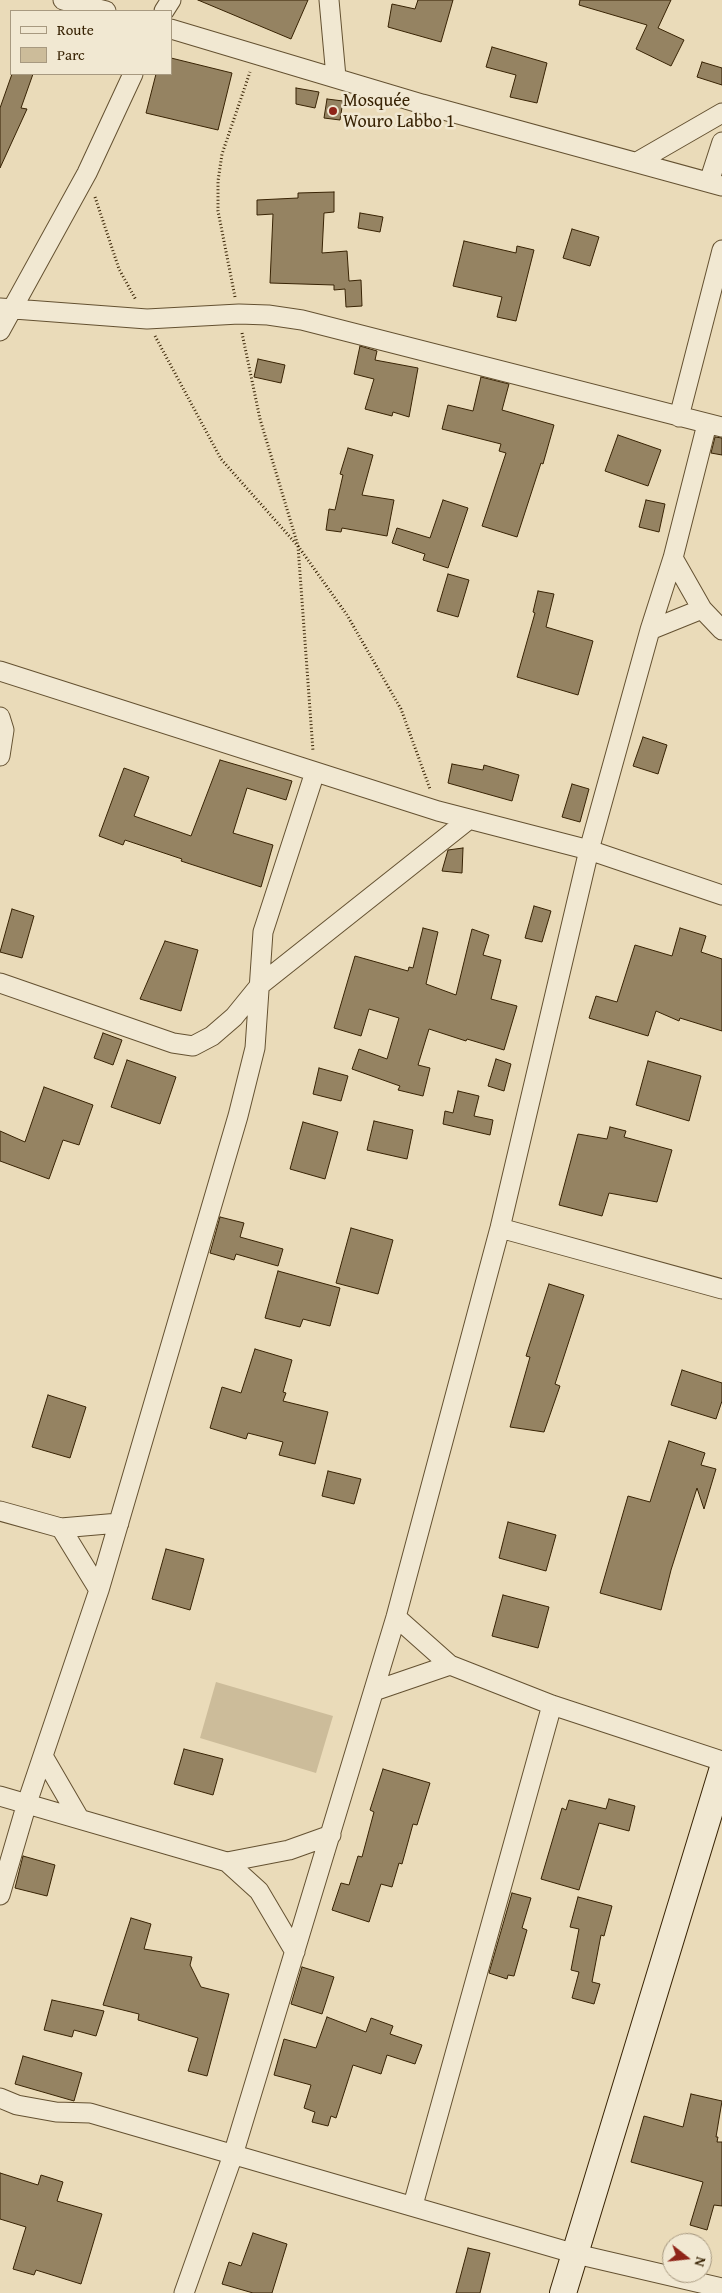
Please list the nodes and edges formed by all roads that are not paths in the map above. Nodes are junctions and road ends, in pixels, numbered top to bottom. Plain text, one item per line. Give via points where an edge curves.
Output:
1 (63, 0) edge
2 (329, 0) edge
3 (102, 10) edge
4 (172, 29) edge
5 (133, 75) edge
6 (336, 77) junction
7 (722, 113) edge
8 (722, 142) edge
9 (637, 162) junction
10 (715, 184) edge
11 (722, 250) edge
12 (6, 309) edge
13 (0, 331) edge
14 (679, 417) junction
15 (714, 425) edge
16 (673, 558) junction
17 (702, 610) junction
18 (650, 630) junction
19 (722, 630) edge
20 (0, 671) edge
21 (0, 717) edge
22 (0, 756) edge
23 (315, 772) junction
24 (468, 820) junction
25 (589, 850) junction
26 (722, 895) edge
27 (0, 982) edge
28 (260, 985) junction
29 (500, 1228) junction
30 (722, 1289) edge
31 (0, 1511) edge
32 (119, 1523) junction
33 (61, 1528) junction
34 (98, 1590) junction
35 (396, 1618) junction
36 (450, 1665) junction
37 (374, 1691) junction
38 (552, 1705) junction
39 (43, 1756) junction
40 (722, 1761) edge
41 (722, 1771) edge
42 (0, 1796) edge
43 (27, 1803) junction
44 (79, 1818) junction
45 (331, 1835) junction
46 (227, 1862) junction
47 (0, 1895) edge
48 (295, 1952) junction
49 (0, 2098) edge
50 (233, 2155) junction
51 (413, 2205) junction
52 (576, 2254) junction
53 (722, 2288) edge
54 (184, 2293) edge
55 (563, 2293) edge

1 - 3 street
2 - 6 street
4 - 6 street
5 - 12 street via 87,173
6 - 9 street via 422,104
7 - 9 street
8 - 10 street
9 - 10 street
11 - 14 street
12 - 13 street
12 - 14 street via 147,319 238,314 302,320
14 - 15 street
15 - 16 street
16 - 17 street
16 - 18 street
17 - 18 street
17 - 19 street
18 - 25 street
20 - 23 street
21 - 22 street via 4,730
23 - 24 street
23 - 28 street via 263,932
24 - 25 street
24 - 28 street
25 - 26 street
25 - 29 street
27 - 28 street via 173,1043 193,1046 212,1036 234,1017
28 - 32 street via 256,1048
29 - 30 street
29 - 35 street
31 - 33 street
32 - 33 street
32 - 34 street
33 - 34 street
34 - 39 street
35 - 36 street
35 - 37 street
36 - 37 street
36 - 38 street
37 - 45 street
38 - 40 street
38 - 51 street
39 - 43 street
39 - 44 street
41 - 52 main road
42 - 43 street
43 - 44 street
43 - 47 street
44 - 46 street
45 - 46 street via 289,1850
45 - 48 street
46 - 48 street via 260,1891
48 - 50 street
49 - 50 street via 17,2105 56,2112 90,2114
50 - 51 street
50 - 54 street
51 - 52 street
52 - 53 street
52 - 55 main road

